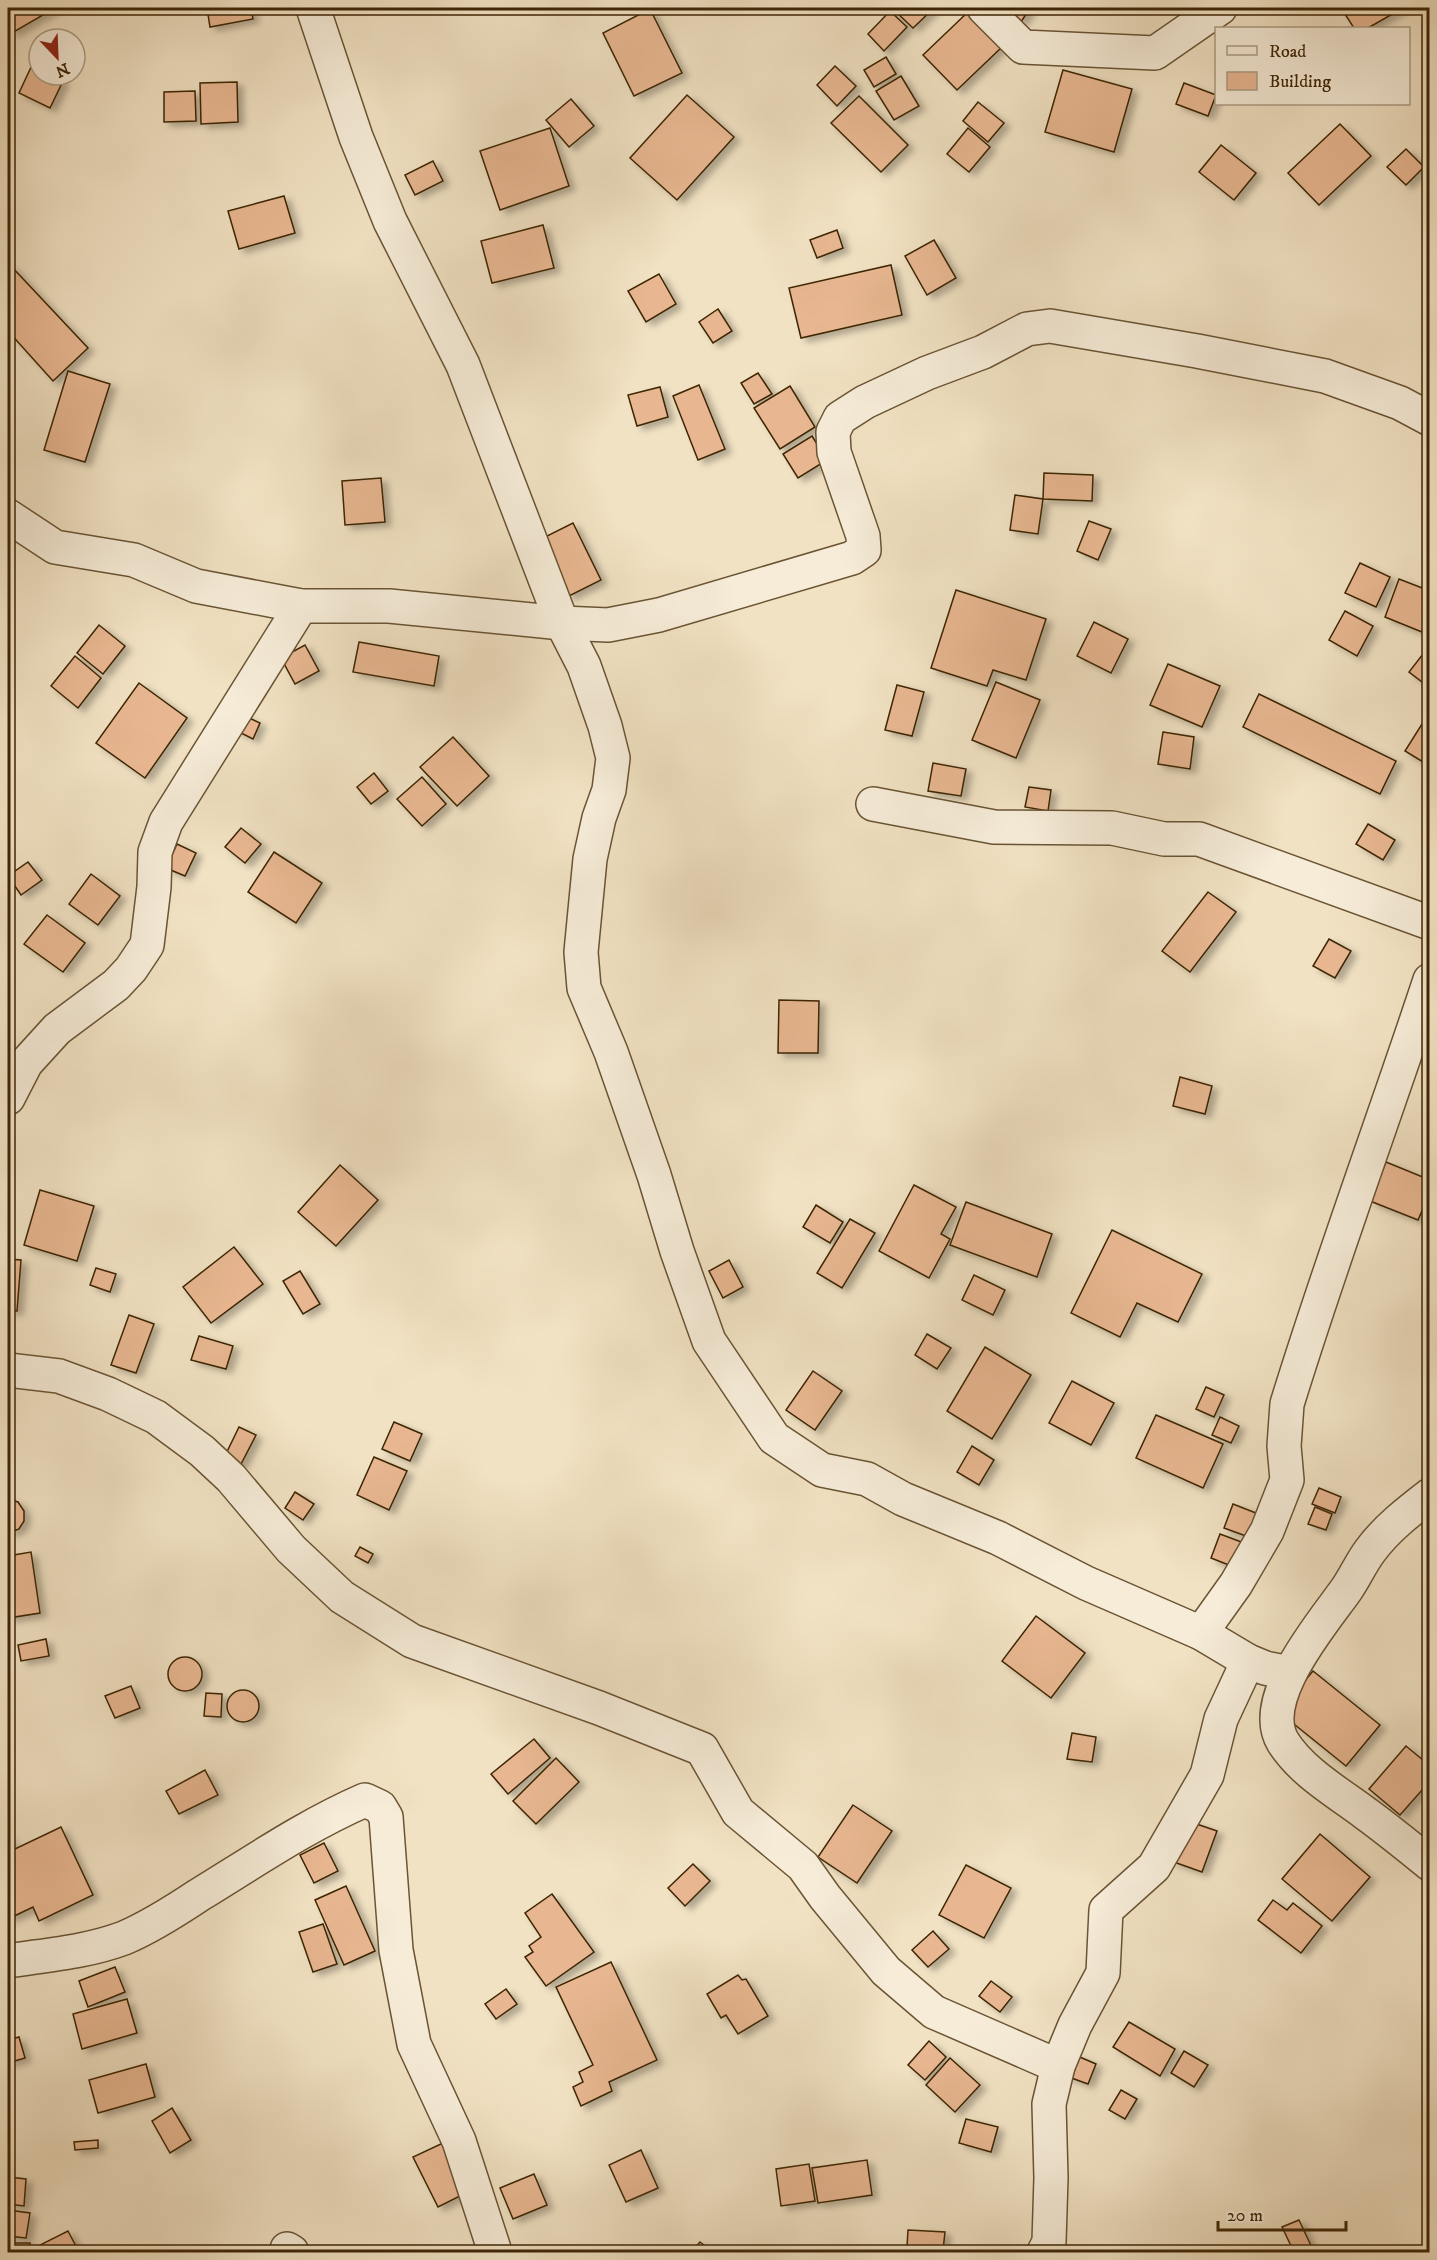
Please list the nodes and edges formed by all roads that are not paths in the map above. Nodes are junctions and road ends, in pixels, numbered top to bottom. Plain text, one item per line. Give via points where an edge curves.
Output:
1 (313, 8) edge
2 (984, 8) edge
3 (1220, 8) edge
4 (1430, 419) edge
5 (8, 516) edge
6 (302, 606) junction
7 (562, 623) junction
8 (873, 804) dead end
9 (1430, 923) edge
10 (1430, 980) edge
11 (8, 1098) edge
12 (8, 1370) edge
13 (1430, 1495) edge
14 (1415, 1521) edge
15 (1202, 1633) junction
16 (1248, 1661) junction
17 (1290, 1672) junction
18 (1430, 1864) edge
19 (8, 1961) edge
20 (1058, 2066) junction
21 (495, 2253) edge
22 (1044, 2253) edge

1 - 7 street via 360,148 390,221 463,365
2 - 3 street via 1023,47 1155,53
4 - 7 street via 1400,403 1325,376 1050,326 1027,329 840,417 833,432 834,452 864,550 852,558 659,615 608,625
5 - 6 street via 55,547 134,560 196,586
6 - 7 street via 389,606
6 - 11 street via 166,822 155,852 147,945 116,985 57,1029 41,1046 26,1063
7 - 15 street via 584,666 612,758 609,790 590,859 581,951 584,988 611,1053 709,1341 774,1438 822,1470 867,1479 903,1499 998,1538 1086,1583
8 - 9 street via 994,827 1112,828 1164,839 1199,839
10 - 15 street via 1287,1404 1287,1480 1267,1531
12 - 20 street via 59,1376 156,1417 231,1478 291,1549 342,1597 412,1641 702,1749 738,1812 803,1866 886,1971 934,2012
13 - 14 street
14 - 17 street via 1370,1550
15 - 16 street
16 - 17 street
16 - 20 street via 1221,1719 1201,1785 1154,1867 1106,1910 1103,1974
17 - 18 street via 1278,1706 1277,1726 1283,1741 1302,1766
19 - 21 street via 93,1947 122,1938 150,1926 350,1806 365,1800 380,1807 386,1817 396,1950 414,2044 459,2141
20 - 22 street via 1049,2104 1049,2242

